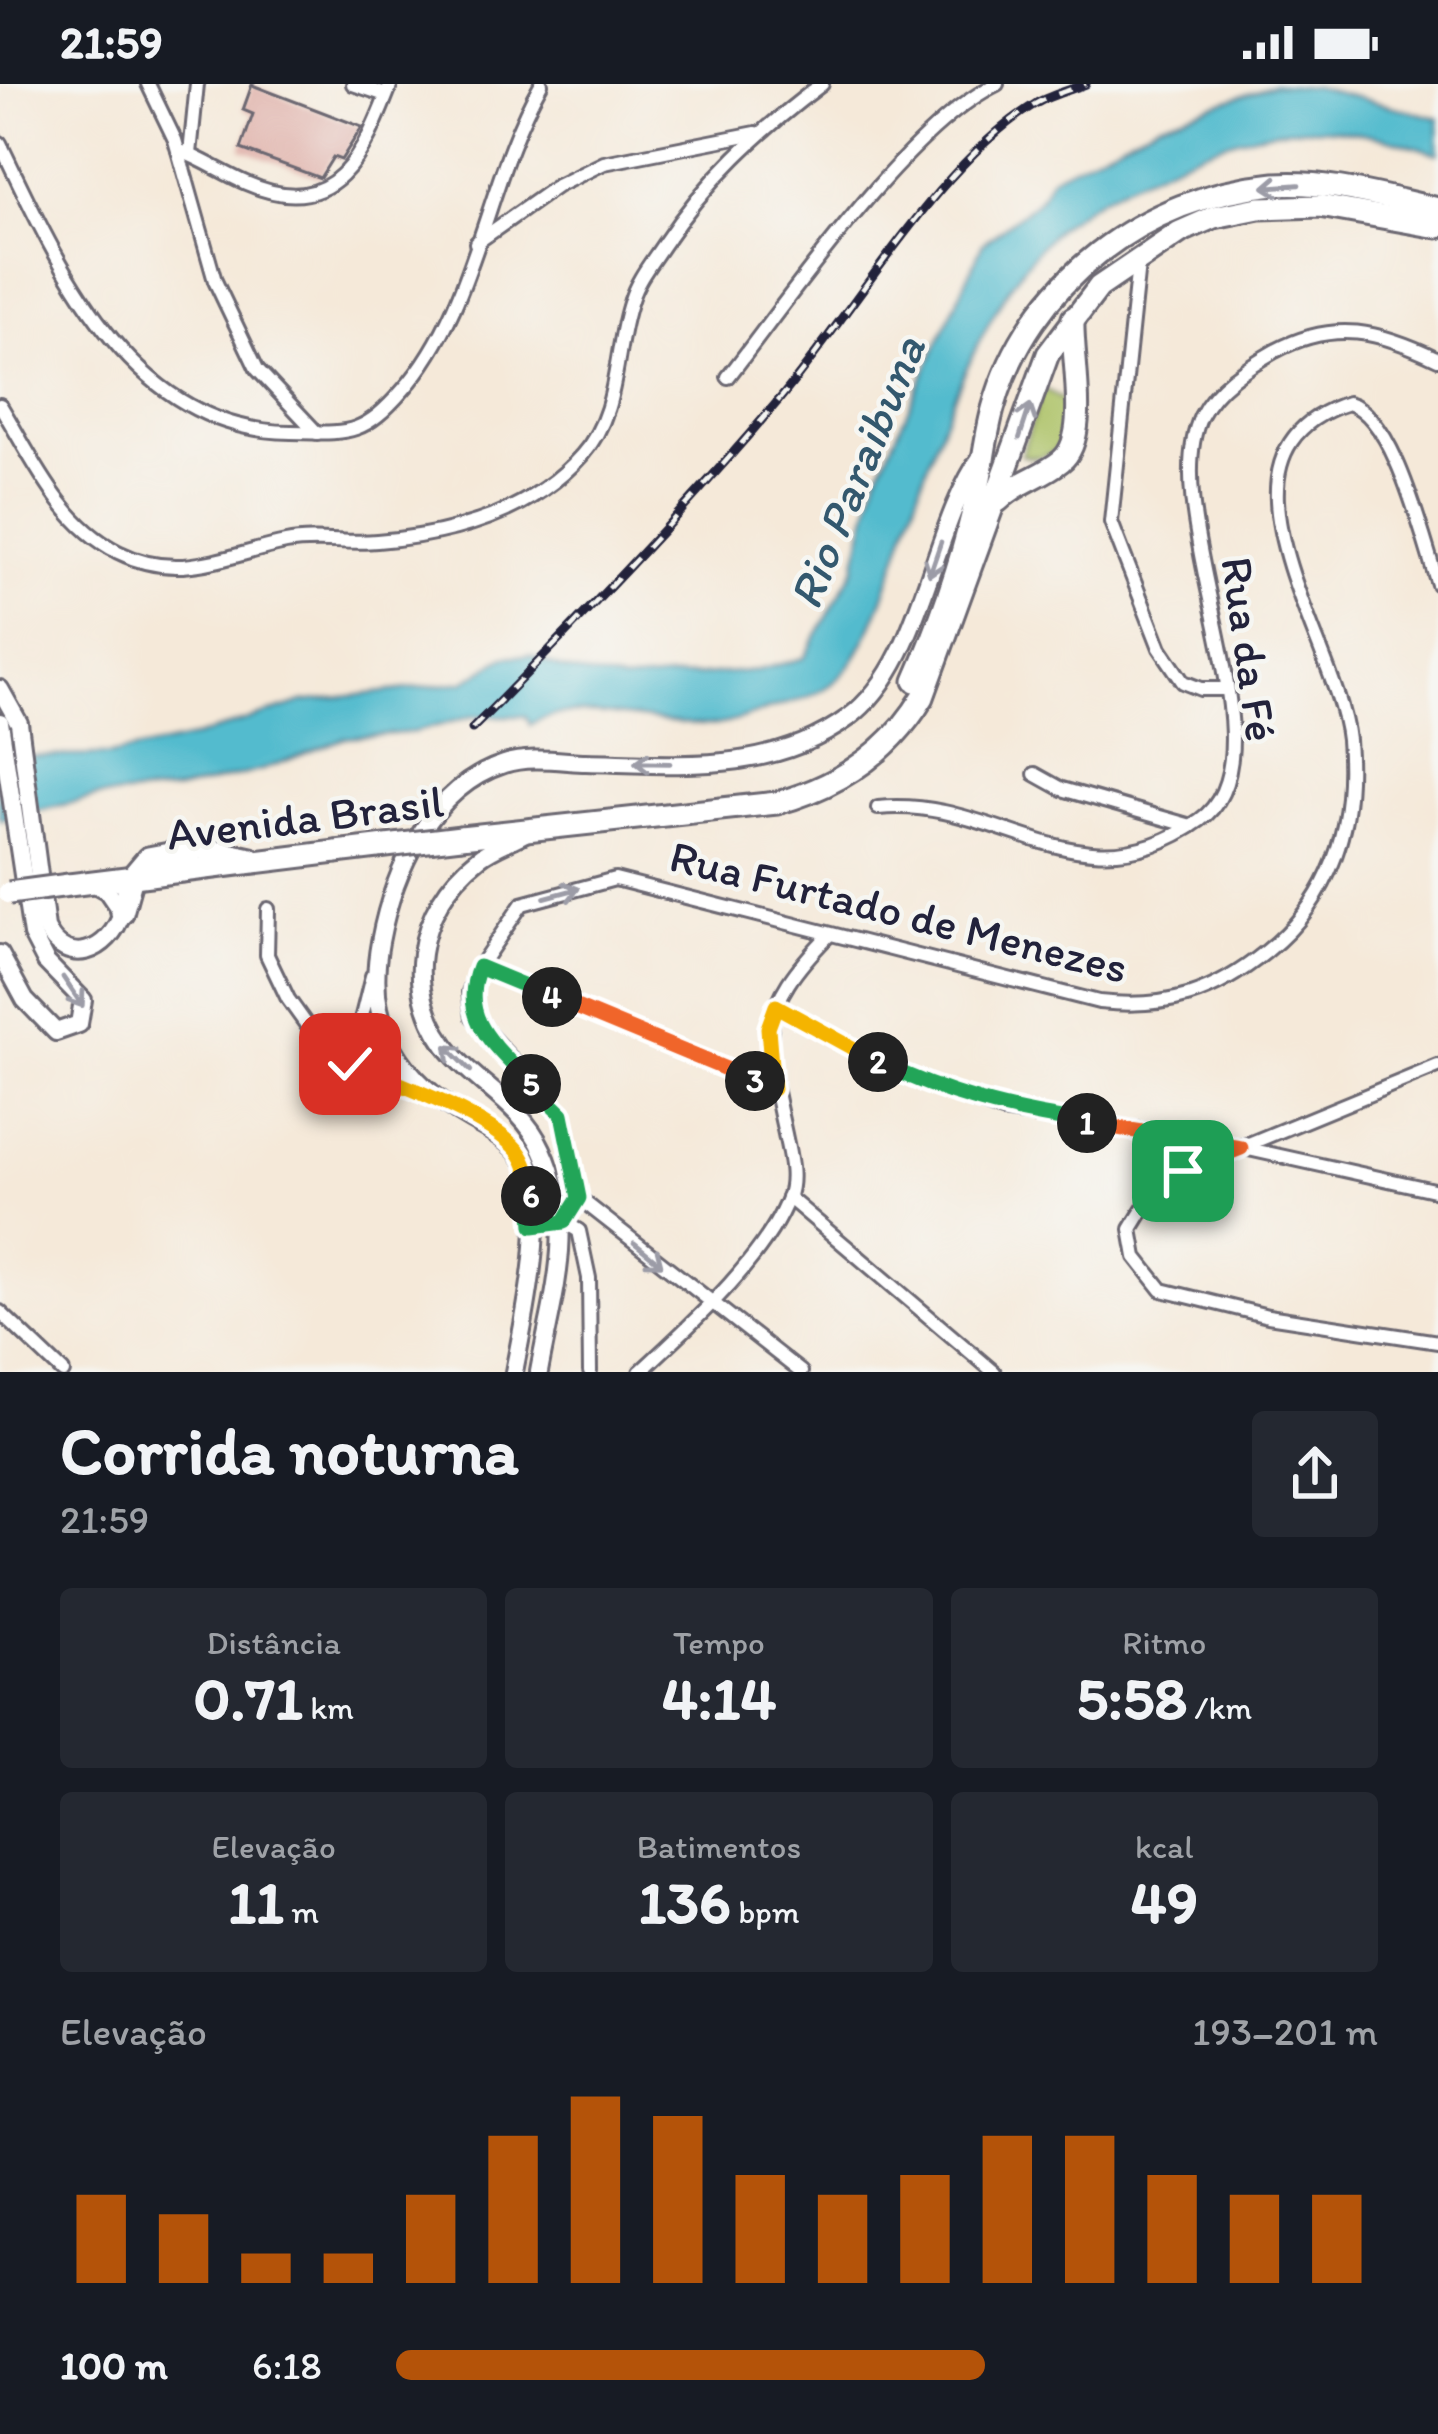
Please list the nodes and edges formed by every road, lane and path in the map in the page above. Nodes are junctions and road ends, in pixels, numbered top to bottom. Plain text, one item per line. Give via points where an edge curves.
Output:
1 (148, 84) edge
2 (197, 84) edge
3 (353, 84) edge
4 (542, 84) edge
5 (822, 84) edge
6 (997, 84) edge
7 (388, 90) edge
8 (756, 133) junction
9 (0, 142) edge
10 (184, 152) junction
11 (1438, 208) edge
12 (1438, 227) edge
13 (475, 244) junction
14 (1139, 256) junction
15 (1073, 317) junction
16 (1438, 359) edge
17 (728, 376) dead end
18 (1038, 380) junction
19 (1073, 394) junction
20 (0, 405) edge
21 (993, 408) junction
22 (317, 433) junction
23 (984, 454) junction
24 (1011, 462) junction
25 (1048, 469) junction
26 (998, 501) junction
27 (1438, 584) edge
28 (948, 615) junction
29 (1224, 688) junction
30 (0, 689) edge
31 (6, 723) edge
32 (1035, 774) dead end
33 (878, 808) dead end
34 (1191, 826) junction
35 (528, 831) junction
36 (28, 847) junction
37 (132, 877) junction
38 (80, 883) junction
39 (4, 893) edge
40 (268, 909) dead end
41 (122, 914) junction
42 (828, 936) junction
43 (379, 945) junction
44 (0, 954) edge
45 (479, 967) junction
46 (776, 1006) junction
47 (350, 1064) junction
48 (1438, 1066) edge
49 (773, 1089) junction
50 (428, 1095) junction
51 (1241, 1148) junction
52 (1438, 1191) edge
53 (788, 1197) junction
54 (579, 1198) junction
55 (564, 1222) junction
56 (533, 1226) junction
57 (526, 1301) junction
58 (713, 1304) junction
59 (0, 1312) edge
60 (547, 1337) junction
61 (1438, 1342) edge
62 (63, 1372) edge
63 (514, 1372) edge
64 (539, 1372) edge
65 (590, 1372) edge
66 (640, 1372) edge
67 (801, 1372) edge
68 (994, 1372) edge

1 - 10 street
2 - 10 street
3 - 7 street
4 - 13 street
5 - 8 street
6 - 17 street via 916,148
7 - 10 street via 353,169 306,193 265,190
8 - 13 street via 604,163
8 - 20 street via 701,188 635,288 614,390 586,451 560,478 494,516 377,541 289,542 193,569 169,568 94,539 58,502
9 - 22 street via 54,257 103,330 157,386 221,423
10 - 22 street via 215,281 257,369
11 -> 21 highway via 1275,184 1171,210 1074,271 1029,328
12 - 14 highway via 1320,206 1259,208 1214,218
13 - 22 street via 446,321 403,390 358,430
14 - 15 highway
14 - 29 street via 1111,522 1151,628 1183,682
15 - 18 highway
15 - 19 highway
16 - 29 street, Rua da Fé via 1376,332 1330,329 1263,358 1200,418 1190,485
18 - 19 highway
18 - 21 highway via 1015,384
24 -> 18 highway
19 - 25 highway via 1075,445
21 - 23 highway
21 - 24 highway via 995,442
23 - 28 highway
23 -> 43 main road via 947,521 901,645 852,716 784,753 745,761 505,764 435,814 403,864
24 - 25 highway
24 - 26 highway
25 - 26 highway
26 - 28 highway
27 - 42 street, Rua Furtado de Menezes via 1376,419 1348,404 1316,413 1286,447 1279,528 1348,736 1348,807 1320,896 1292,931 1230,980 1192,999 1148,1007 1100,1002 850,934
28 - 35 highway, Avenida Brasil via 882,745 817,792
29 - 34 street, Rua da Fé via 1232,730 1228,781
30 - 31 main road
31 - 36 main road
32 - 34 street
33 - 34 street, Rua da Fé via 919,805 1106,856
35 - 37 highway, Avenida Brasil, bridge via 258,861 222,850 177,850 148,858
55 -> 35 main road via 541,1146 516,1110 431,1029 419,997 421,951 453,883 482,855
36 - 41 main road via 46,928 62,949 100,946
36 -> 44 main road via 35,944 83,1000 79,1024 49,1029
37 - 38 highway, Avenida Brasil
37 - 41 highway
38 - 39 highway, Avenida Brasil, bridge
38 - 41 main road, Avenida Brasil via 107,891
40 - 47 street via 267,955 288,999 332,1056
45 -> 42 street, Rua Furtado de Menezes via 522,904 615,879
42 - 46 street via 788,976
43 - 47 street
43 - 50 main road via 380,1022
45 - 49 street
45 - 54 street via 469,992 473,1017 562,1114
46 - 49 street via 768,1028
46 - 51 street via 950,1096
47 - 50 street
48 - 51 street
49 - 53 street via 792,1168
50 - 56 main road via 518,1151 528,1170
51 - 52 street
51 - 61 street via 1183,1171 1142,1206 1131,1228 1136,1257 1162,1290
53 - 58 street
53 - 68 street
54 - 55 street
54 -> 58 street
55 - 56 main road
55 - 60 main road
55 - 65 street via 579,1231 590,1278
56 - 57 main road
57 - 60 main road
57 - 63 main road
58 - 66 street
58 - 67 street
59 - 62 street
60 - 64 main road

